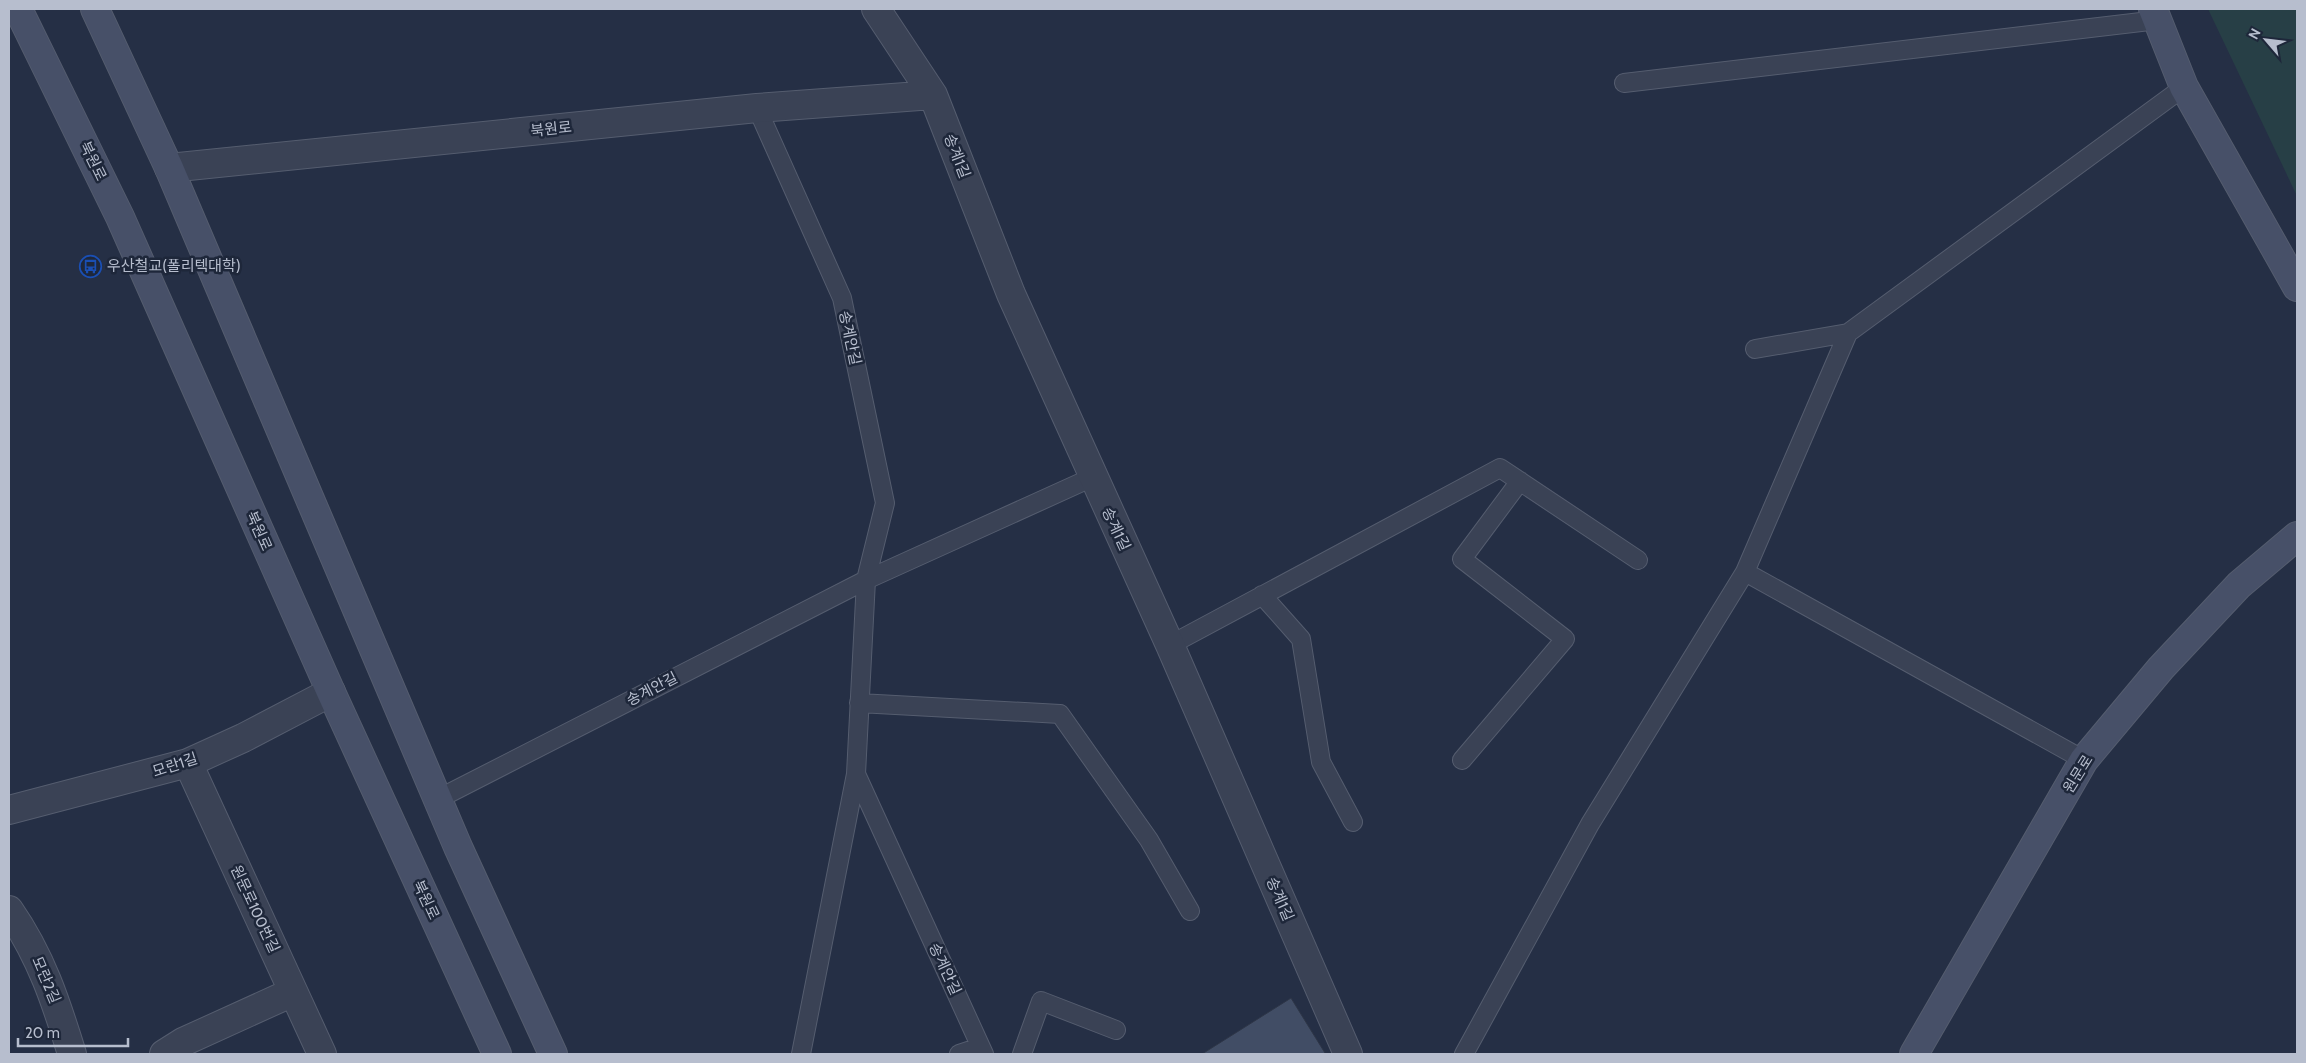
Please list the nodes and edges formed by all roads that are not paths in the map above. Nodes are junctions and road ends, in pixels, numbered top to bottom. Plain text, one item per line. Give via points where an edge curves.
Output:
1 (18, 9) edge
2 (95, 9) edge
3 (876, 9) edge
4 (2155, 14) edge
5 (1624, 83) dead end
6 (2184, 87) junction
7 (933, 95) junction
8 (757, 108) junction
9 (169, 168) junction
10 (2297, 287) edge
11 (1848, 333) junction
12 (1756, 349) dead end
13 (1093, 477) junction
14 (1520, 481) junction
15 (2297, 536) edge
16 (1638, 560) dead end
17 (1745, 572) junction
18 (866, 580) junction
19 (1262, 595) junction
20 (1170, 644) junction
21 (331, 692) junction
22 (859, 703) junction
23 (1462, 760) dead end
24 (2084, 760) junction
25 (188, 763) junction
26 (856, 774) junction
27 (438, 798) junction
28 (9, 810) edge
29 (1353, 822) dead end
30 (9, 910) edge
31 (1190, 911) dead end
32 (293, 992) junction
33 (1116, 1030) dead end
34 (982, 1050) edge
35 (72, 1054) edge
36 (164, 1054) edge
37 (322, 1054) edge
38 (497, 1054) edge
39 (553, 1054) edge
40 (801, 1054) edge
41 (959, 1054) edge
42 (1022, 1054) edge
43 (1348, 1054) edge
44 (1464, 1054) edge
45 (1914, 1054) edge

1 - 21 street, 북원로 via 120,218
2 - 9 street
3 - 7 street, 송계1길
4 - 5 lane
4 - 6 street
6 - 10 street
6 - 11 lane
7 - 8 street, 북원로
7 - 13 street, 송계1길 via 1011,294
8 - 9 street, 북원로
8 - 18 lane, 송계안길 via 842,298 885,503
9 - 27 street
11 - 12 lane
11 - 17 lane
13 - 18 lane, 송계안길
13 - 20 street, 송계1길
14 - 16 lane
14 - 19 lane via 1500,468
14 - 23 lane via 1462,559 1565,638
15 - 24 street, 원문로 via 2240,585 2200,626
17 - 24 lane
17 - 44 lane via 1590,824
18 - 22 lane, 송계안길
18 - 27 lane, 송계안길
19 - 20 lane
19 - 29 lane via 1301,639 1322,762
20 - 43 street, 송계1길
21 - 25 street, 모란1길
21 - 38 street, 북원로
22 - 26 lane, 송계안길
22 - 31 lane via 1060,714 1149,840
24 - 45 street, 원문로
25 - 28 street, 모란1길
25 - 32 street, 원문로100번길
26 - 34 lane, 송계안길
26 - 40 lane, 송계안길
27 - 39 street
30 - 35 street, 모란2길 via 27,936 53,992
32 - 36 street via 183,1042
32 - 37 street, 원문로100번길
33 - 42 lane via 1041,1001
34 - 41 lane

